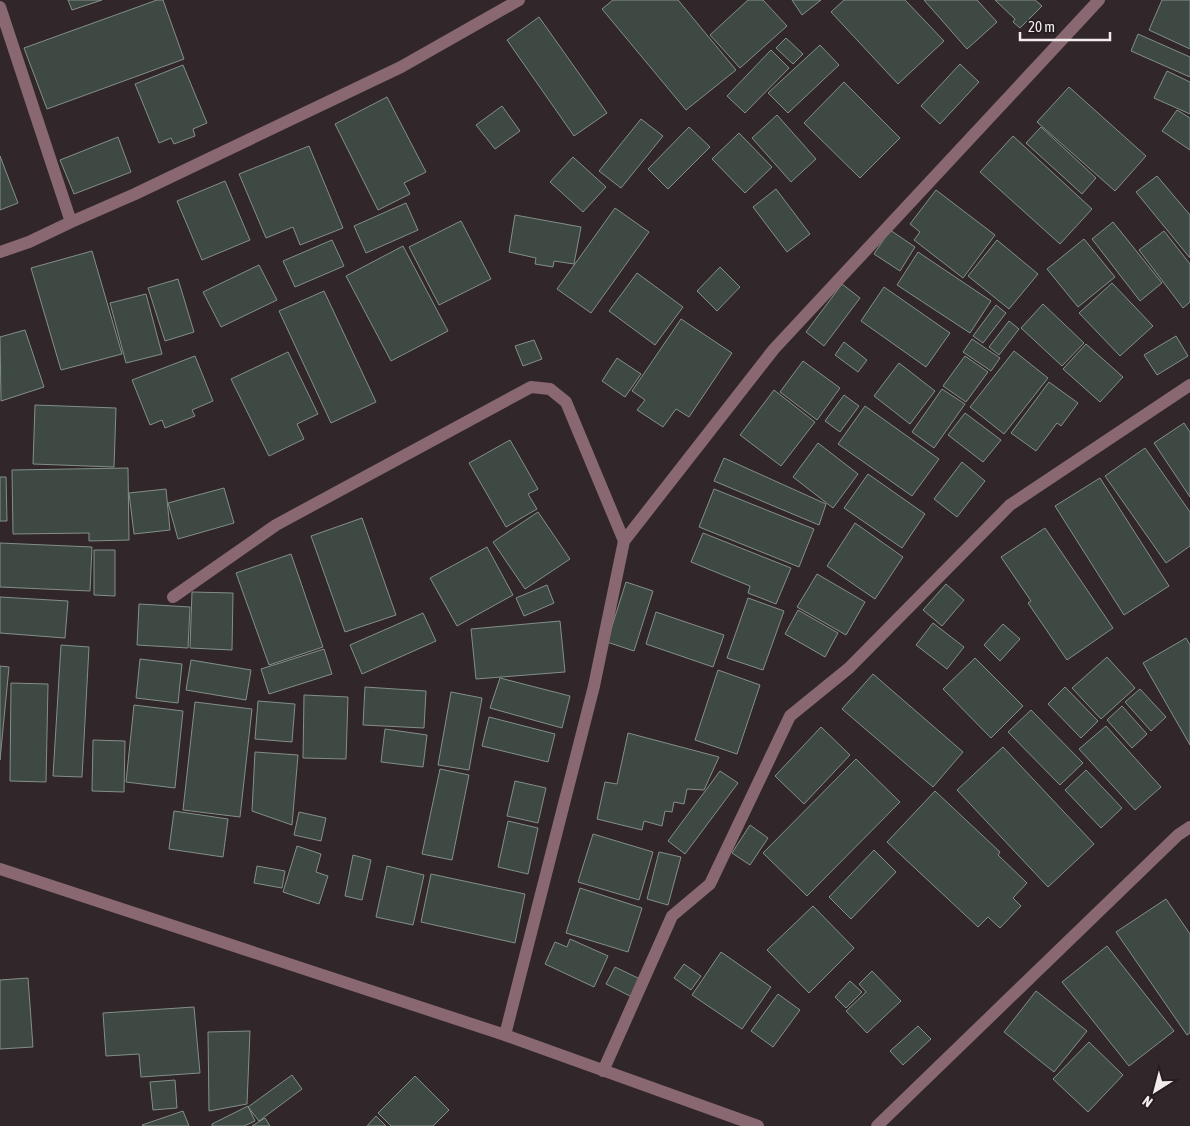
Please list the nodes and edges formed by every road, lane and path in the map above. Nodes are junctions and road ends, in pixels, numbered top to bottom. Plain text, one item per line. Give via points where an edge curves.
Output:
1 (519, 0) edge
2 (1093, 2) edge
3 (0, 7) edge
4 (71, 222) junction
5 (0, 252) edge
6 (1190, 385) edge
7 (624, 541) junction
8 (172, 597) dead end
9 (1190, 827) edge
10 (0, 869) edge
11 (505, 1035) junction
12 (603, 1071) junction
13 (758, 1126) edge
14 (877, 1126) edge

1 - 4 street via 401,67
2 - 7 street via 774,349
3 - 4 street
4 - 5 street
6 - 12 street via 1010,505 849,668 790,716 710,884 672,916
7 - 8 street via 566,402 550,389 531,387 276,525
7 - 11 street via 594,686
9 - 14 street via 1178,835
10 - 11 street
11 - 12 street
12 - 13 street

